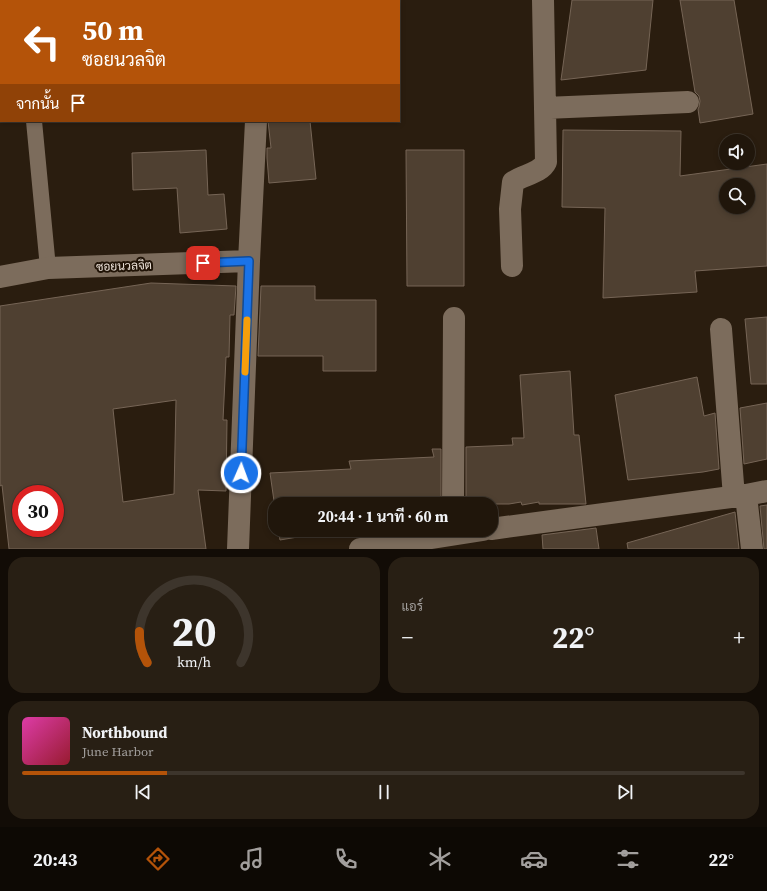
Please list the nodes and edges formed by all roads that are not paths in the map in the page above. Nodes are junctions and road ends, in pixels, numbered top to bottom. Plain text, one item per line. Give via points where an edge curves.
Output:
1 (543, 0) edge
2 (688, 102) dead end
3 (545, 108) junction
4 (34, 122) edge
5 (256, 122) edge
6 (249, 261) junction
7 (512, 266) dead end
8 (48, 268) junction
9 (0, 277) edge
10 (454, 318) dead end
11 (720, 329) dead end
12 (767, 491) edge
13 (740, 496) junction
14 (453, 497) edge
15 (498, 528) edge
16 (453, 538) edge
17 (372, 548) edge
18 (238, 549) edge
19 (752, 549) edge

1 - 3 street
2 - 3 street
3 - 7 street via 546,162 540,169 513,182 510,209
4 - 8 lane
5 - 6 street
6 - 8 street, ซอยนวลจิต
6 - 18 street
8 - 9 street, ซอยนวลจิต
10 - 14 street
11 - 13 street
12 - 13 street
13 - 15 street
13 - 19 street
16 - 17 street

